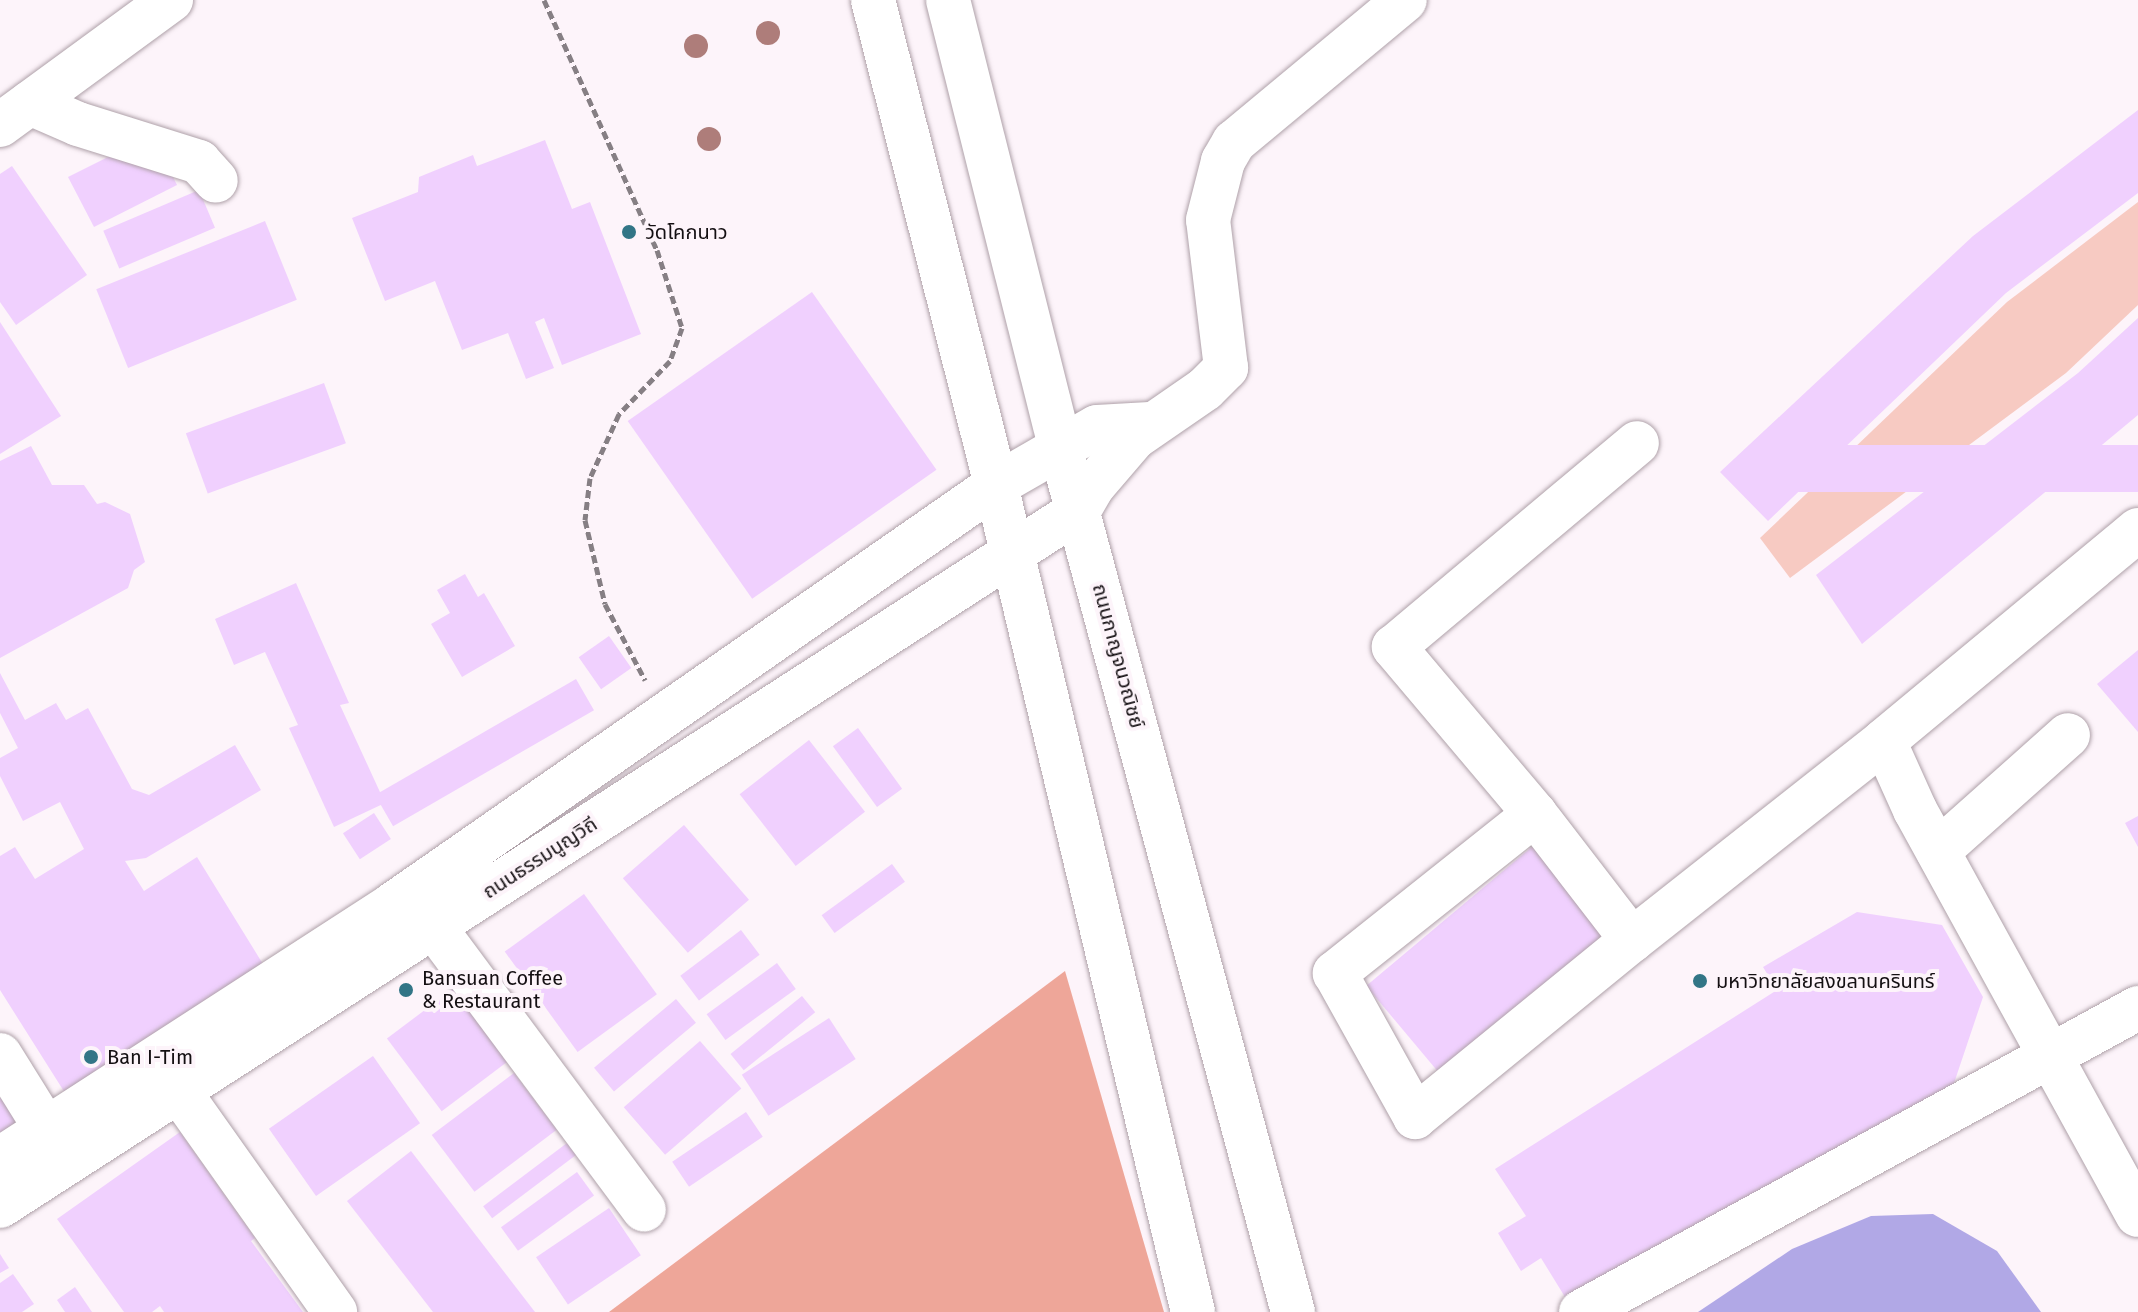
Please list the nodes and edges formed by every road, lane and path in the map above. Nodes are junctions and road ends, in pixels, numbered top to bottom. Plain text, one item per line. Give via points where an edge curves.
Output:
1 (171, 0) edge
2 (544, 0) edge
3 (873, 0) edge
4 (948, 0) edge
5 (1405, 0) edge
6 (15, 114) edge
7 (216, 181) dead end
8 (1150, 424) junction
9 (1637, 443) dead end
10 (1060, 446) junction
11 (996, 485) junction
12 (1079, 510) junction
13 (2138, 530) edge
14 (1010, 553) junction
15 (664, 716) junction
16 (2068, 735) dead end
17 (1884, 741) junction
18 (1535, 814) junction
19 (1938, 851) junction
20 (434, 927) junction
21 (1632, 940) junction
22 (2138, 1008) edge
23 (0, 1055) edge
24 (2053, 1057) junction
25 (178, 1090) junction
26 (46, 1129) junction
27 (0, 1159) edge
28 (0, 1206) edge
29 (644, 1210) dead end
30 (2138, 1215) edge
31 (335, 1312) edge
32 (1193, 1312) edge
33 (1293, 1312) edge
34 (1581, 1312) edge

1 - 6 street
2 - 15 path via 657,250 682,328 670,361 619,414 590,478 585,520 605,604
3 - 11 street
4 - 10 street, ถนนกาญจนวณิชย์
5 - 8 street via 1234,142 1223,161 1208,220 1226,368 1205,389
6 - 7 street via 78,124 199,162
8 - 10 street via 1097,427
8 - 12 street via 1106,469
9 - 18 street via 1394,647
10 - 11 street
10 - 12 street, ถนนกาญจนวณิชย์
11 - 14 street
11 - 15 street
12 - 14 street, ถนนธรรมนูญวิถี
12 - 33 street, ถนนกาญจนวณิชย์
13 - 17 street
14 - 20 street, ถนนธรรมนูญวิถี
14 - 32 street
15 - 26 street via 392,905
16 - 19 street
17 - 19 street
17 - 21 street
18 - 21 street
18 - 21 street via 1335,973 1415,1117
19 - 24 street
20 - 25 street, ถนนธรรมนูญวิถี
20 - 29 street
22 - 24 street
23 - 26 street
24 - 30 street
24 - 34 street
25 - 28 street, ถนนธรรมนูญวิถี
25 - 31 street
26 - 27 street

